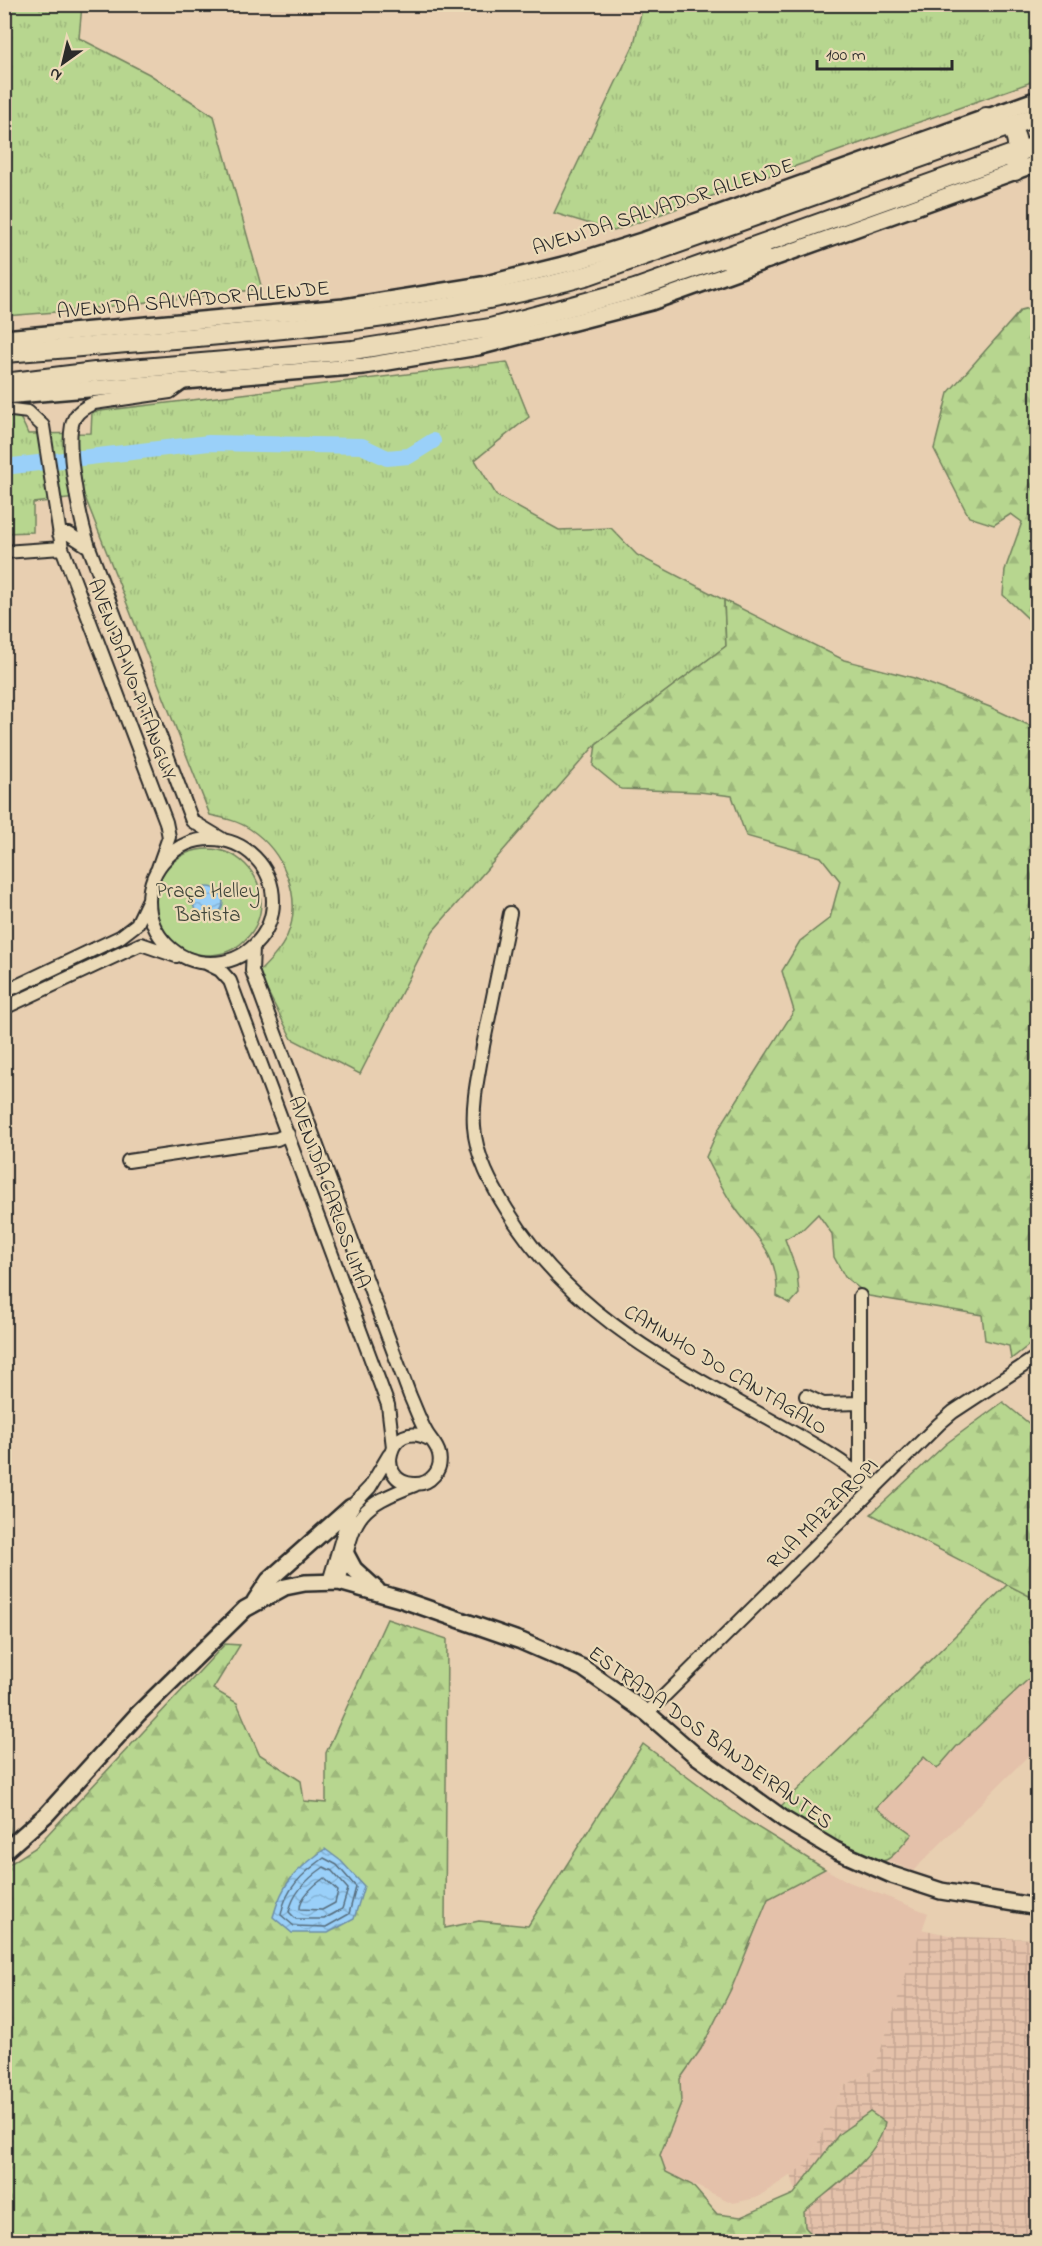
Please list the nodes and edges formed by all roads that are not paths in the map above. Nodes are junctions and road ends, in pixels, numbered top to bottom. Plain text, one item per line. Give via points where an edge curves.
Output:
1 (1038, 99) edge
2 (1038, 116) edge
3 (986, 117) junction
4 (1008, 127) junction
5 (1038, 145) edge
6 (1018, 152) junction
7 (1038, 162) edge
8 (1015, 171) junction
9 (758, 200) junction
10 (767, 259) junction
11 (589, 274) junction
12 (635, 290) junction
13 (74, 333) junction
14 (4, 338) edge
15 (4, 344) edge
16 (4, 353) edge
17 (184, 382) junction
18 (4, 383) edge
19 (4, 396) edge
20 (4, 409) edge
21 (59, 534) junction
22 (89, 547) junction
23 (62, 548) junction
24 (4, 552) edge
25 (222, 839) junction
26 (158, 868) junction
27 (148, 900) junction
28 (510, 913) dead end
29 (253, 947) junction
30 (185, 958) junction
31 (207, 963) junction
32 (4, 992) edge
33 (4, 1008) edge
34 (288, 1134) junction
35 (128, 1161) dead end
36 (860, 1296) dead end
37 (1038, 1356) edge
38 (807, 1396) dead end
39 (860, 1403) junction
40 (429, 1439) junction
41 (391, 1451) junction
42 (860, 1474) junction
43 (415, 1485) junction
44 (875, 1488) junction
45 (351, 1508) junction
46 (346, 1554) junction
47 (334, 1582) junction
48 (380, 1593) junction
49 (254, 1603) junction
50 (647, 1713) junction
51 (4, 1852) edge
52 (1038, 1907) edge

1 - 3 main road, AVENIDA SALVADOR ALLENDE
2 - 4 highway, AVENIDA SALVADOR ALLENDE
3 - 4 highway
3 - 9 main road, AVENIDA SALVADOR ALLENDE
4 - 6 highway via 1016,137
4 - 11 highway, AVENIDA SALVADOR ALLENDE
5 - 6 highway
6 - 8 highway
6 - 12 highway
7 - 8 main road
8 - 10 main road
9 - 11 highway via 597,267
9 - 13 main road, AVENIDA SALVADOR ALLENDE via 611,251 482,285 344,307
10 - 12 highway via 745,261 644,291
10 - 17 main road via 651,302 478,348 364,366
11 - 16 highway, AVENIDA SALVADOR ALLENDE via 404,316
12 - 18 highway via 490,328 421,341
13 - 14 main road, AVENIDA SALVADOR ALLENDE
13 - 15 highway via 64,340
17 - 19 main road
17 - 22 street, AVENIDA IVO PITANGUY via 170,392 94,403 75,417 71,430 77,505
20 - 21 street, AVENIDA IVO PITANGUY via 28,412 45,432
21 - 22 street
21 - 23 street, AVENIDA IVO PITANGUY
22 - 25 street, AVENIDA IVO PITANGUY via 192,821
23 - 24 street
23 - 26 street, AVENIDA IVO PITANGUY via 166,822 169,837
25 - 26 street via 191,842 167,856
25 - 29 street via 253,854 271,884 272,918
26 - 27 street
27 - 30 street via 159,936
27 - 32 street via 137,924 127,933
28 - 42 street, CAMINHO DO CANTAGALO via 476,1090 474,1129 496,1191 519,1229 568,1288 614,1328 813,1442
29 - 31 street via 223,962
29 - 40 street, AVENIDA CARLOS LIMA via 252,971
30 - 31 street
30 - 33 street via 141,944
31 - 34 street, AVENIDA CARLOS LIMA via 230,981
34 - 35 street via 277,1139
34 - 41 street, AVENIDA CARLOS LIMA via 388,1405
36 - 39 street
37 - 44 street, RUA MAZZAROPI via 952,1412
38 - 39 street via 823,1404
39 - 42 street
40 - 41 street via 409,1435 398,1440
40 - 43 street, AVENIDA CARLOS LIMA via 438,1448 440,1465 430,1479
41 - 43 street, AVENIDA CARLOS LIMA via 394,1474
41 - 45 street via 370,1487
42 - 44 street, CAMINHO DO CANTAGALO
43 - 46 street, AVENIDA CARLOS LIMA via 368,1506 355,1525
44 - 50 street, RUA MAZZAROPI
45 - 47 street
45 - 49 main road via 269,1580
46 - 47 street, AVENIDA CARLOS LIMA
46 - 48 main road via 354,1569
47 - 48 main road, ESTRADA DOS BANDEIRANTES
47 - 49 main road, ESTRADA DOS BANDEIRANTES via 285,1587
48 - 50 main road, ESTRADA DOS BANDEIRANTES via 560,1657 605,1682
49 - 51 main road, ESTRADA DOS BANDEIRANTES via 215,1637 47,1814
50 - 52 main road, ESTRADA DOS BANDEIRANTES via 694,1755 785,1820 835,1850 941,1892

